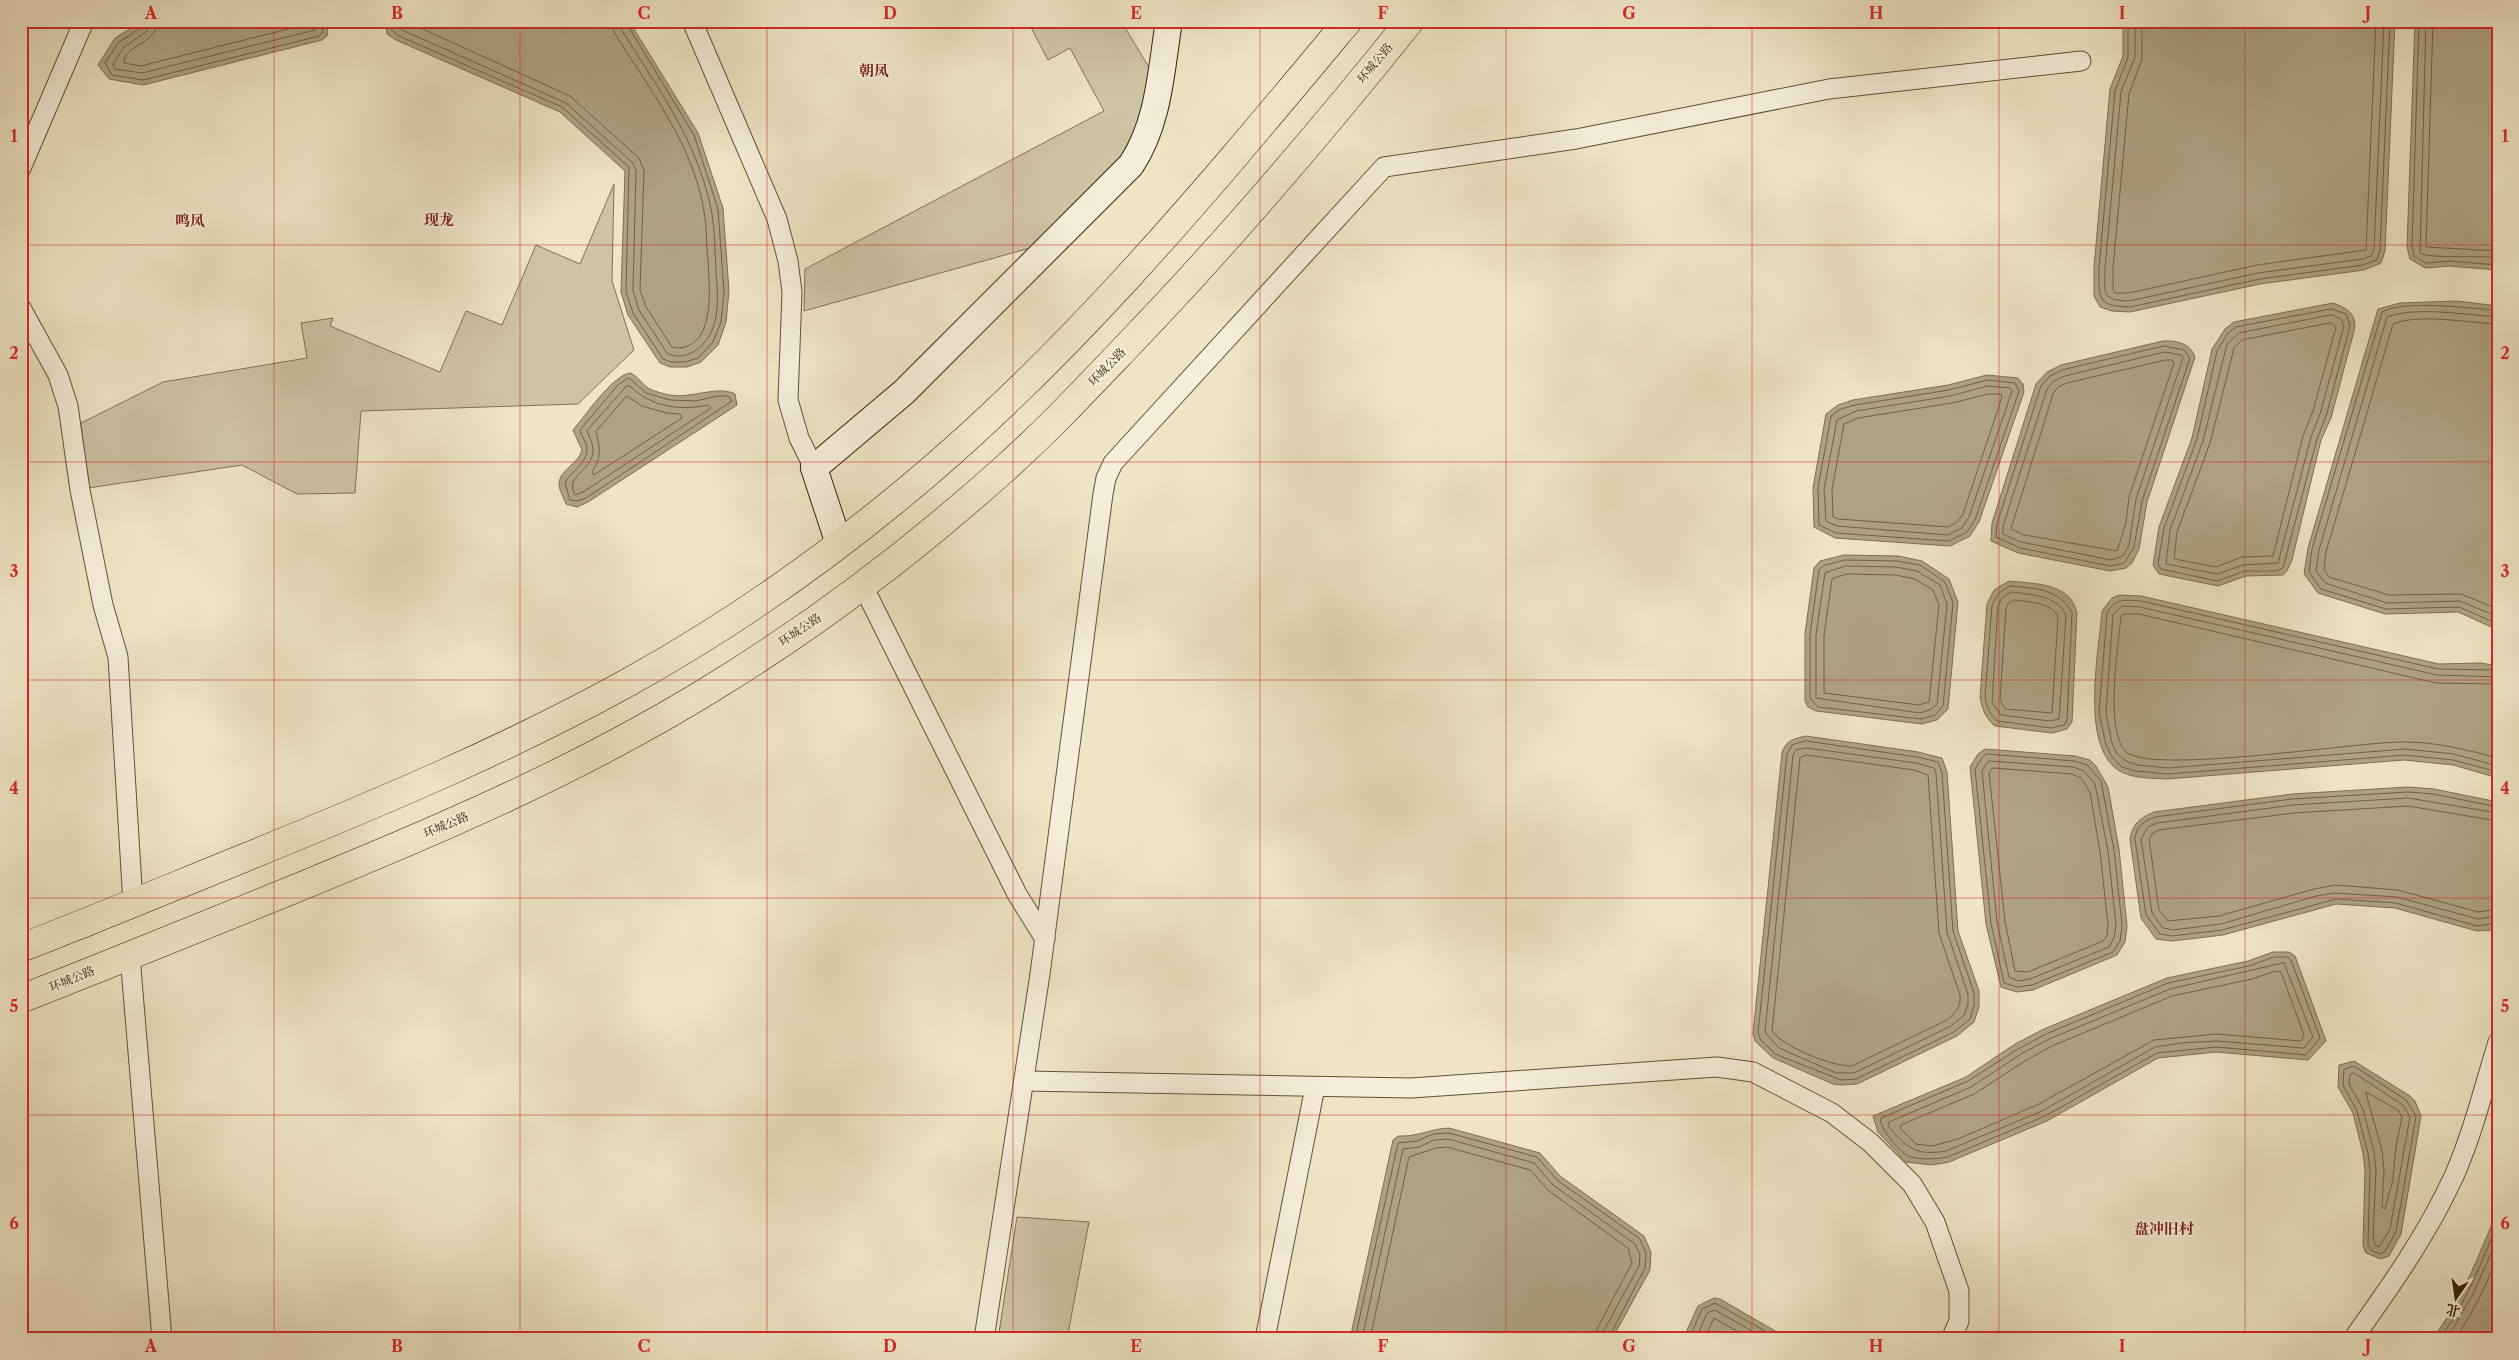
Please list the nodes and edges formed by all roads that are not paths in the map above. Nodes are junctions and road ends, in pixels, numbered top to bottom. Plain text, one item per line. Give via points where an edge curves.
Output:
1 (84, 21) edge
2 (692, 21) edge
3 (1168, 21) edge
4 (1348, 21) edge
5 (1410, 21) edge
6 (2081, 61) dead end
7 (21, 168) edge
8 (21, 308) edge
9 (814, 468) junction
10 (839, 544) junction
11 (863, 586) junction
12 (132, 904) junction
13 (1045, 939) junction
14 (21, 948) edge
15 (130, 956) junction
16 (21, 999) edge
17 (2498, 1042) edge
18 (1024, 1081) junction
19 (1315, 1087) junction
20 (162, 1339) edge
21 (984, 1339) edge
22 (1265, 1339) edge
23 (1951, 1339) edge
24 (2353, 1339) edge

1 - 7 street
2 - 9 street via 777,219 792,292 788,400 799,438
3 - 9 street via 1154,113 1131,165 904,392
4 - 10 highway via 1162,239 1043,366 970,436
5 - 11 highway, 环城公路 via 1198,271 1077,398 1002,471 925,538
6 - 13 street via 1829,90 1576,139 1384,167 1110,469 1098,524
8 - 12 street via 58,375 68,406 80,490 103,605 118,657
9 - 10 street
10 - 12 highway via 698,641 526,736 415,787
11 - 13 street via 1017,894
11 - 15 highway, 环城公路 via 724,681 548,778 425,834
12 - 14 highway
13 - 18 street
15 - 16 highway, 环城公路
15 - 20 street
17 - 24 street via 2465,1148 2440,1204 2399,1275
18 - 19 street
18 - 21 street
19 - 22 street
19 - 23 street via 1411,1088 1717,1067 1753,1072 1832,1113 1872,1143 1921,1196 1935,1222 1959,1291 1958,1321

